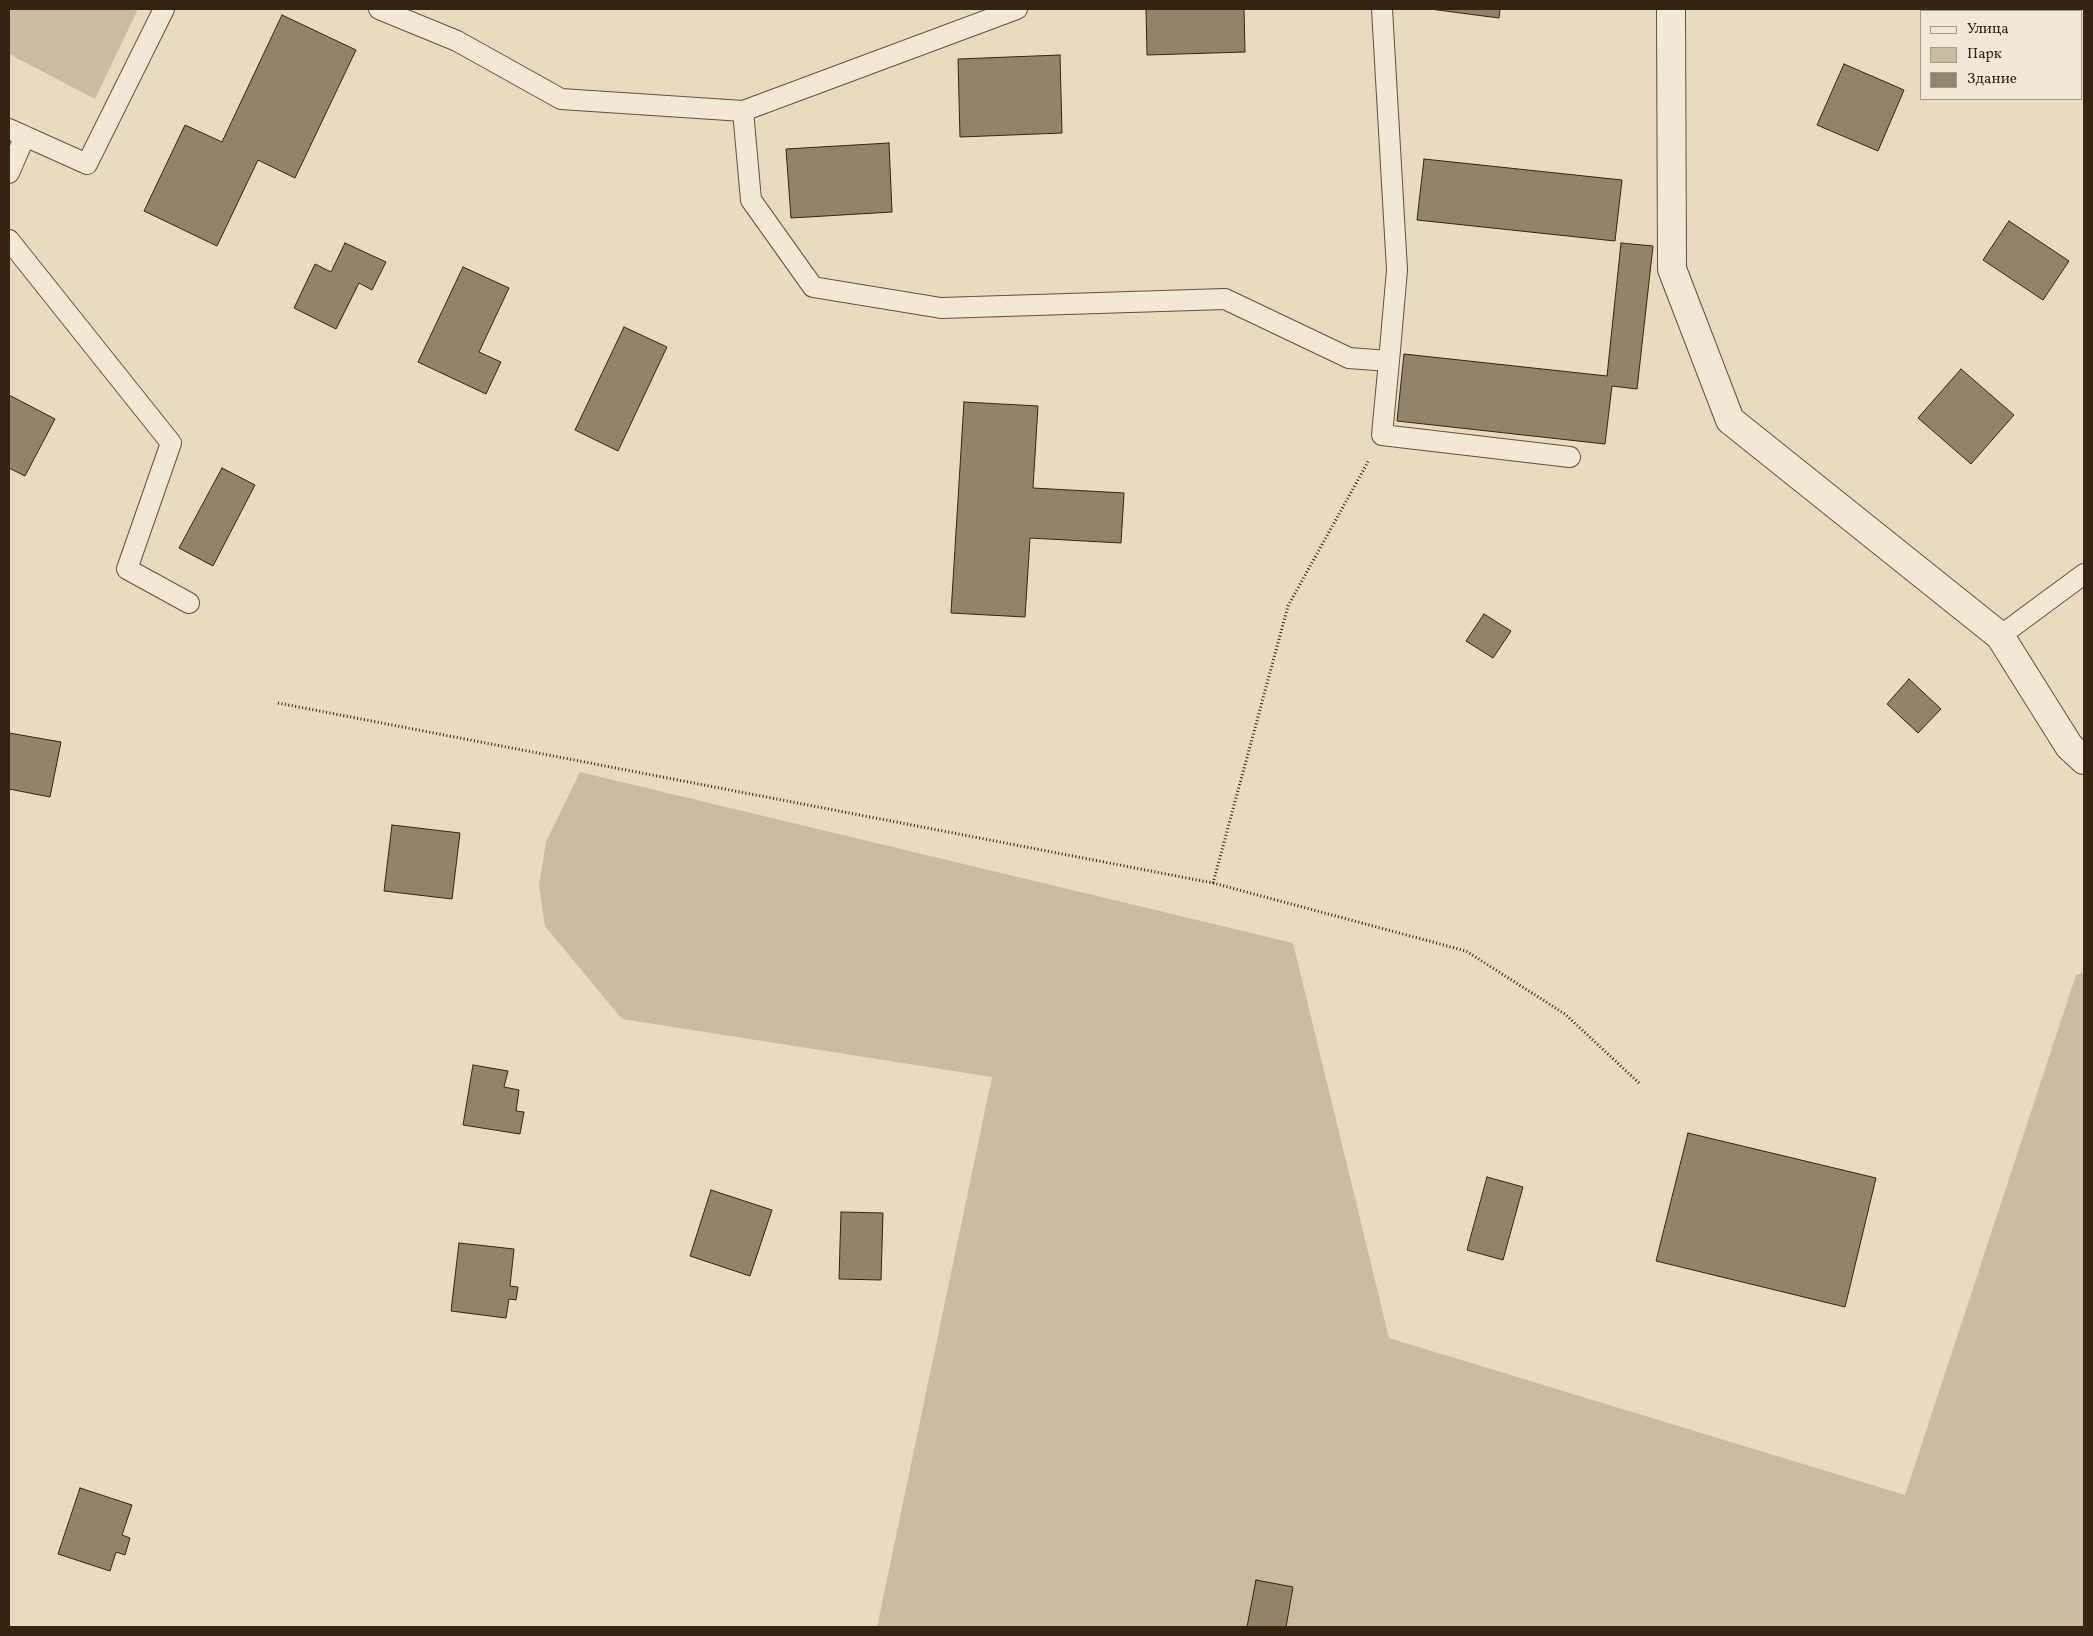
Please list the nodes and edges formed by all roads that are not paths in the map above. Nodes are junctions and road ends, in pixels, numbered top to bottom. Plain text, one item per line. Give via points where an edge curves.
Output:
1 (164, 9) edge
2 (379, 9) edge
3 (1017, 9) edge
4 (1382, 9) edge
5 (1671, 9) edge
6 (743, 111) junction
7 (17, 132) edge
8 (9, 173) edge
9 (9, 240) edge
10 (1390, 361) junction
11 (1570, 457) dead end
12 (2084, 574) edge
13 (189, 603) dead end
14 (2000, 636) junction
15 (2084, 760) edge

1 - 7 lane via 87,164
2 - 6 lane via 457,41 561,99
3 - 6 lane
4 - 10 lane via 1397,270
5 - 14 street via 1672,269 1730,420
6 - 10 lane via 751,200 813,287 941,308 1225,299 1349,358
7 - 8 lane
9 - 13 lane via 171,444 127,569
10 - 11 lane via 1382,435
12 - 14 lane
14 - 15 street via 2069,746

